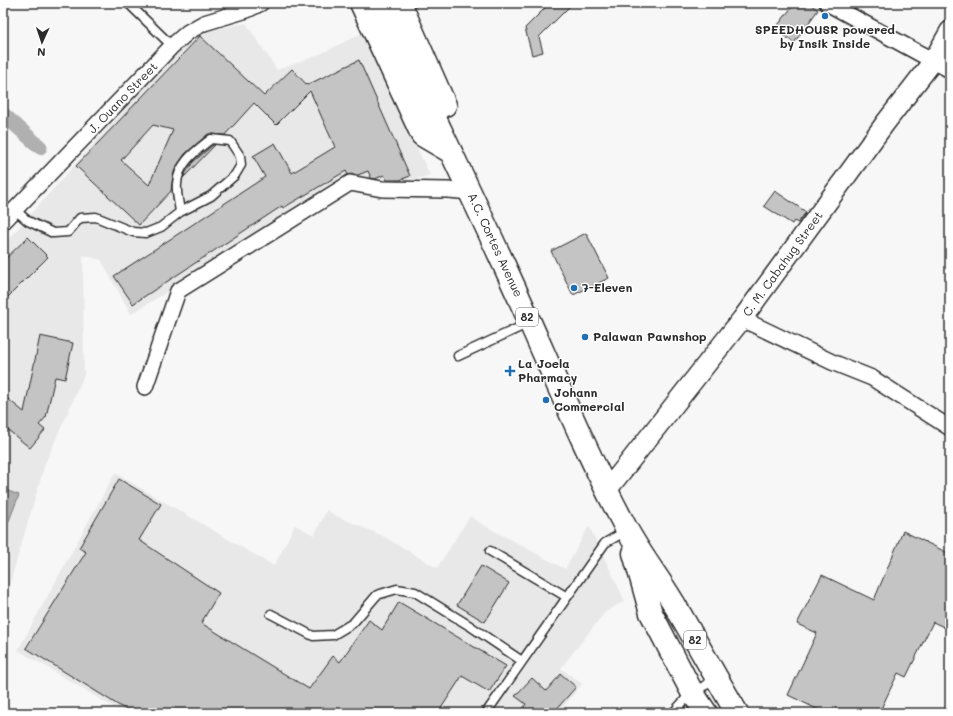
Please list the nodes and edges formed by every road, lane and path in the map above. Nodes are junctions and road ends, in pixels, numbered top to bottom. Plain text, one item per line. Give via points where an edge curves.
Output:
1 (128, 3) edge
2 (261, 3) edge
3 (361, 3) edge
4 (381, 3) edge
5 (400, 3) edge
6 (827, 3) edge
7 (950, 31) edge
8 (172, 46) junction
9 (933, 61) junction
10 (950, 70) edge
11 (451, 152) junction
12 (471, 192) junction
13 (15, 210) junction
14 (180, 212) junction
15 (3, 222) edge
16 (742, 320) junction
17 (530, 323) junction
18 (458, 356) dead end
19 (145, 387) dead end
20 (950, 428) edge
21 (584, 441) junction
22 (607, 490) junction
23 (627, 530) junction
24 (490, 551) dead end
25 (567, 597) junction
26 (272, 614) dead end
27 (522, 661) junction
28 (716, 679) junction
29 (687, 698) junction
30 (486, 713) edge
31 (673, 713) edge
32 (681, 713) edge
33 (706, 713) edge
34 (737, 713) edge

1 - 8 lane
2 - 8 street, J. Ouano Street via 204,23 188,32
3 - 11 main road via 422,135
4 - 11 main road, A.C. Cortes Avenue / 82
5 - 21 main road via 485,198 590,421
6 - 9 street
7 - 9 street, C. M. Cabahug Street
8 - 13 street, J. Ouano Street
9 - 10 street
9 - 16 street, C. M. Cabahug Street
11 - 12 main road, A.C. Cortes Avenue / 82
12 - 17 main road, A.C. Cortes Avenue / 82
12 - 19 street via 382,189 350,183 178,291
13 - 14 lane via 28,222 53,233 68,232 80,218 96,217 133,232 146,233
13 - 15 street, J. Ouano Street
14 - 14 lane via 211,196 235,175 241,165 240,156 230,141 211,139 184,164 178,175 177,185
16 - 20 street via 872,378
16 - 22 street, C. M. Cabahug Street
17 - 18 lane
17 - 21 main road, A.C. Cortes Avenue / 82
21 - 22 main road, A.C. Cortes Avenue / 82
22 - 23 main road, A.C. Cortes Avenue / 82
23 - 25 lane via 605,542
23 - 28 main road, A.C. Cortes Avenue / 82 via 673,602
23 - 29 main road, A.C. Cortes Avenue / 82 via 651,613
24 - 25 lane
25 - 27 lane
26 - 27 lane via 313,636 334,635 353,623 377,595 397,589 415,592
27 - 30 lane
28 - 29 lane
28 - 34 main road, A.C. Cortes Avenue / 82
29 - 31 lane
29 - 32 lane
29 - 33 main road, A.C. Cortes Avenue / 82

